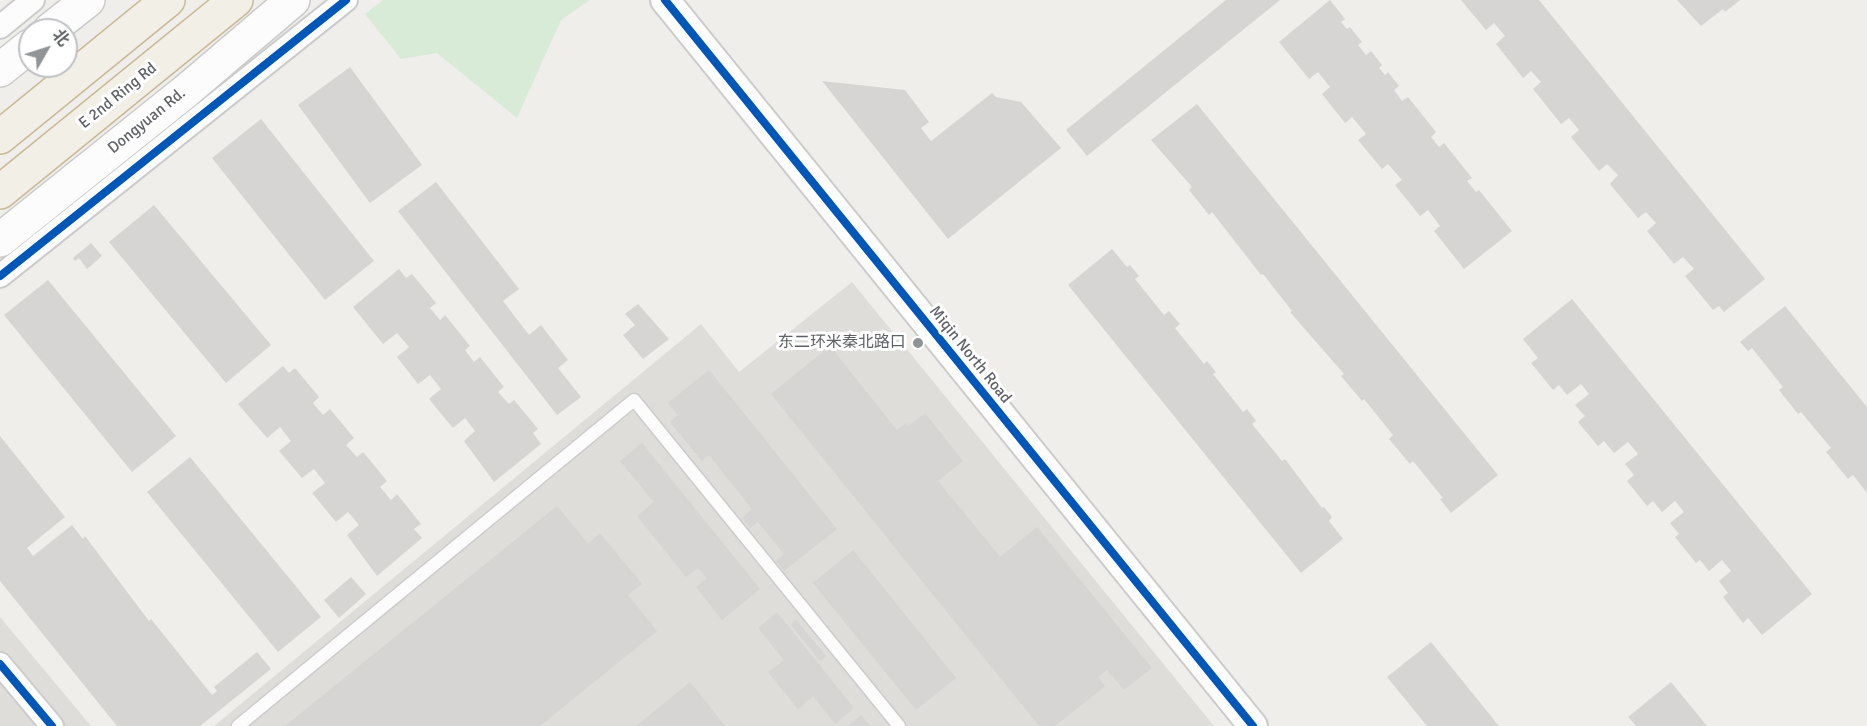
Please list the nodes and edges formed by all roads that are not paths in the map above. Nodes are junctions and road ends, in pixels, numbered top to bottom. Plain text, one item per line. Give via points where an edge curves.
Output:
1 (33, 0) edge
2 (88, 0) edge
3 (168, 0) edge
4 (236, 0) edge
5 (293, 0) edge
6 (346, 0) edge
7 (665, 0) edge
8 (65, 18) edge
9 (0, 27) edge
10 (18, 56) edge
11 (0, 70) edge
12 (0, 137) edge
13 (0, 192) edge
14 (0, 240) edge
15 (0, 276) edge
16 (0, 664) edge
17 (52, 726) edge
18 (238, 726) edge
19 (899, 726) edge
20 (1253, 726) edge

1 - 9 street
2 - 8 main road
3 - 12 highway
4 - 13 highway, E 2nd Ring Rd
5 - 14 main road, Dongyuan Rd.
6 - 15 street
7 - 20 street, Miqin North Road
10 - 11 main road
16 - 17 street
18 - 19 lane via 634,399

